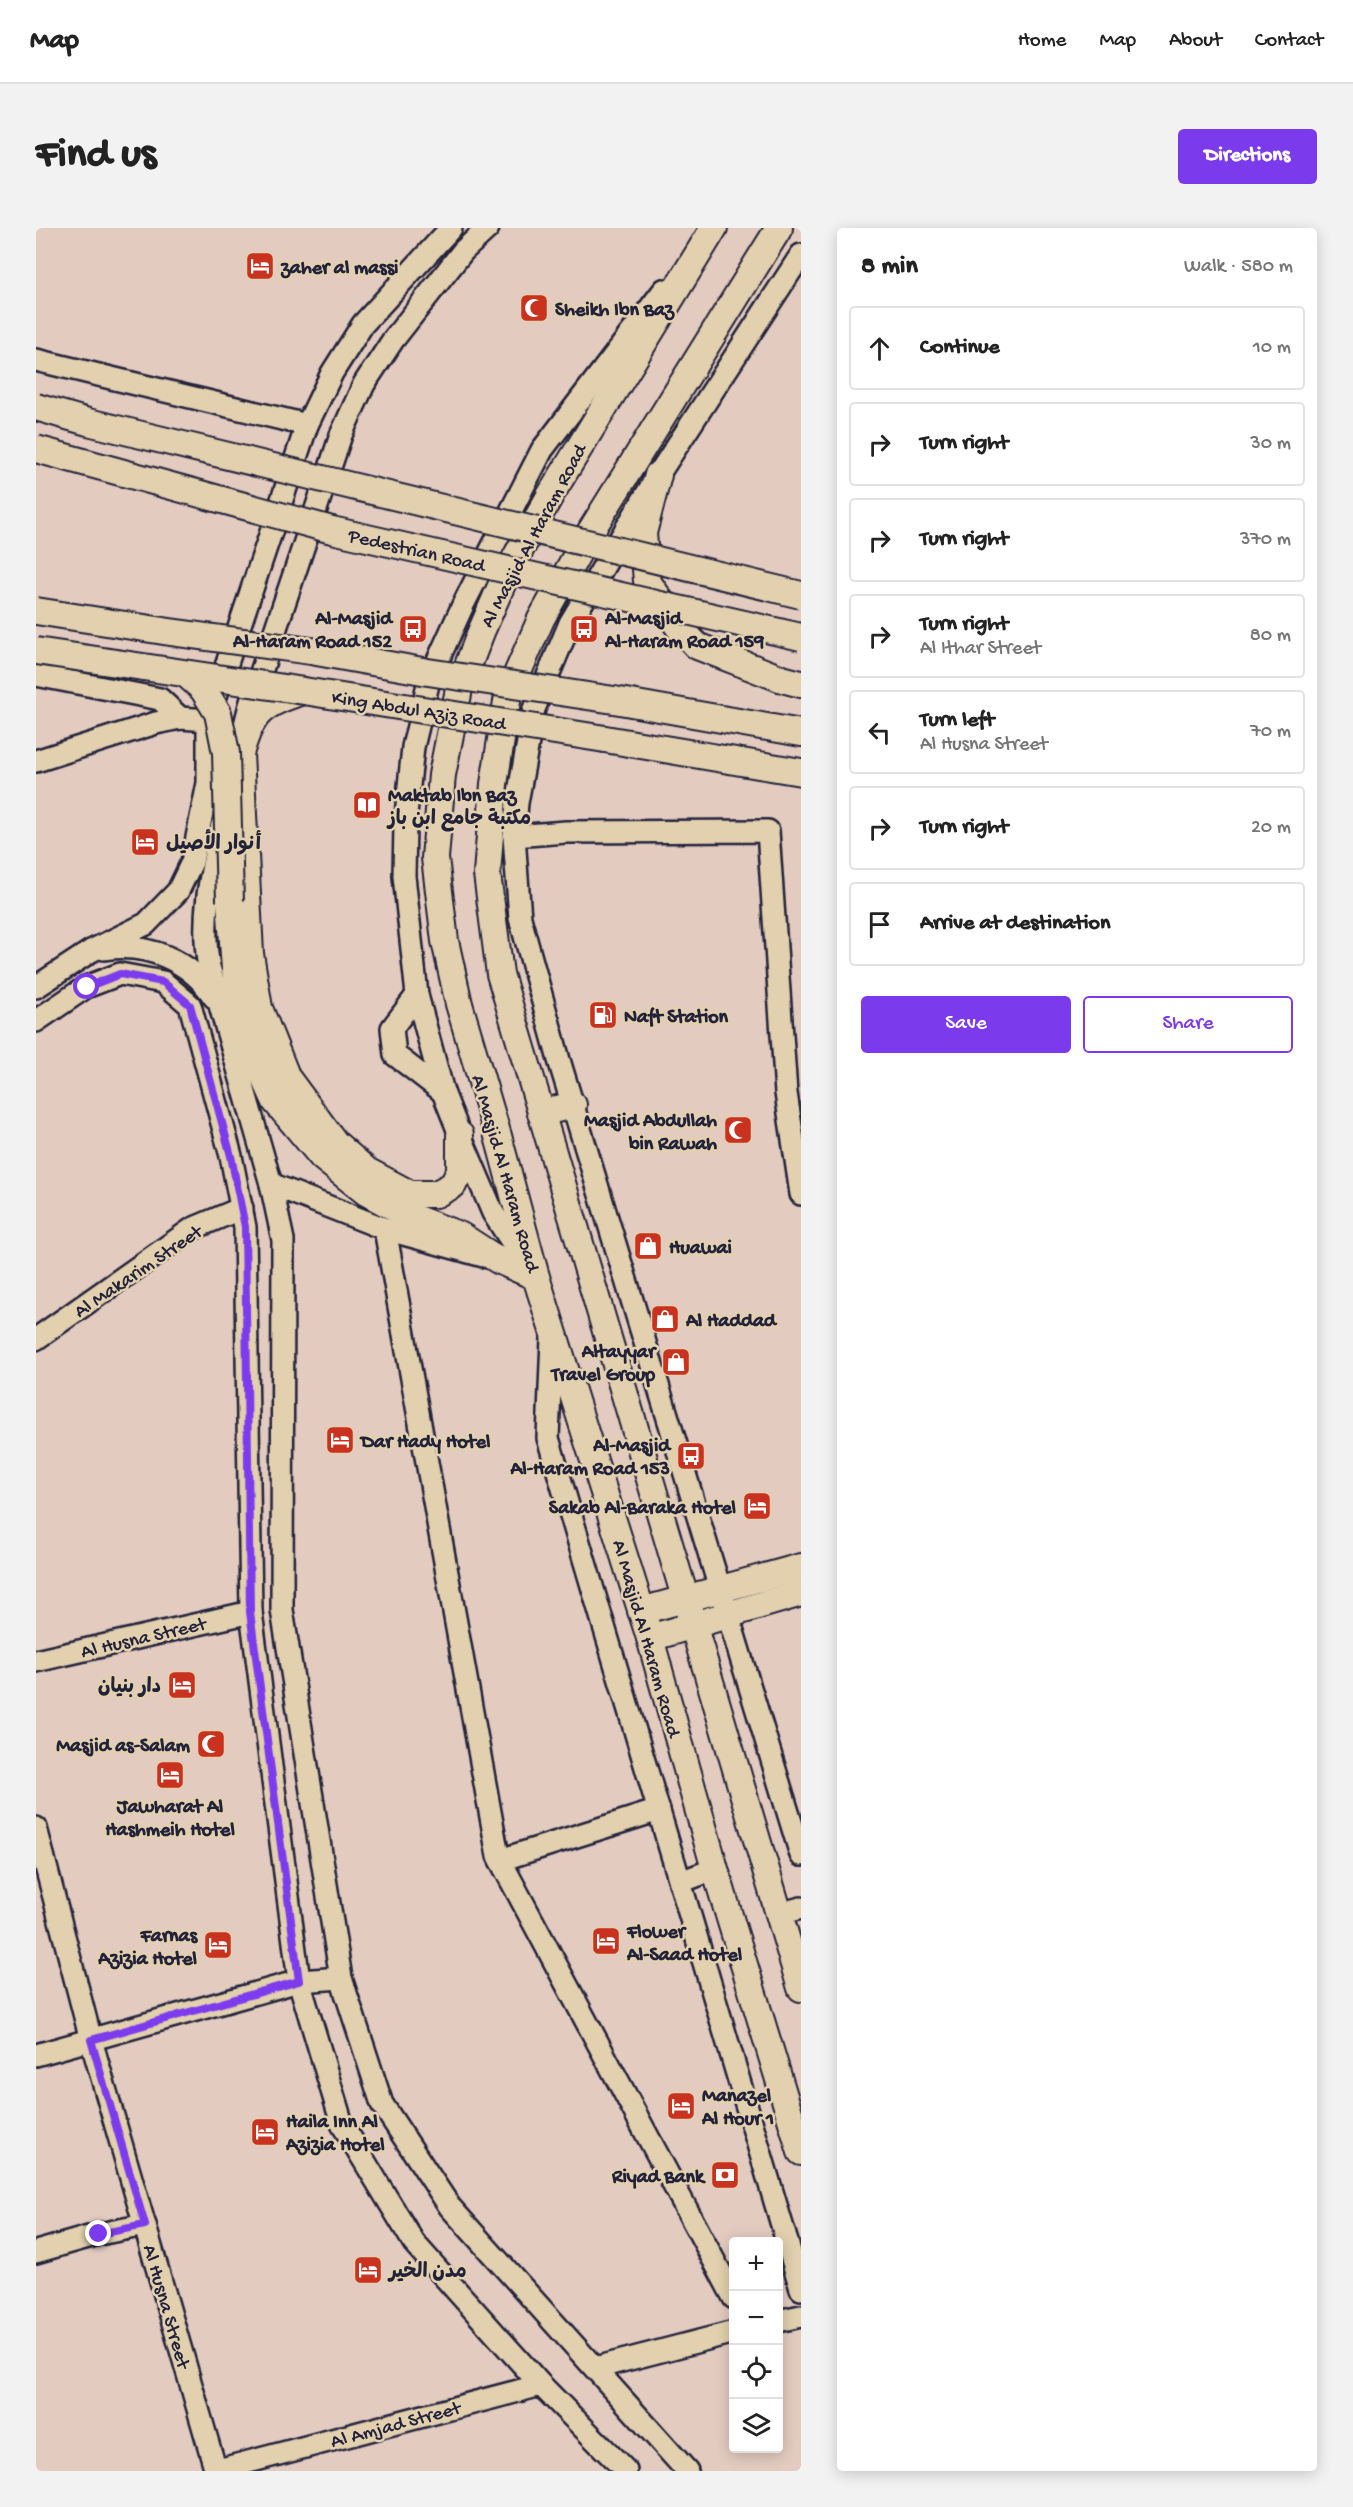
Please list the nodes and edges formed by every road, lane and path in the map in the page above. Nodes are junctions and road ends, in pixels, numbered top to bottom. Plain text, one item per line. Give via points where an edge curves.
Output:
1 (452, 228) edge
2 (488, 228) edge
3 (713, 228) edge
4 (779, 228) edge
5 (435, 244) junction
6 (801, 255) edge
7 (456, 260) junction
8 (36, 360) edge
9 (36, 407) edge
10 (307, 425) junction
11 (36, 449) edge
12 (658, 475) junction
13 (801, 595) edge
14 (36, 611) edge
15 (801, 637) edge
16 (36, 651) edge
17 (186, 674) junction
18 (36, 675) edge
19 (801, 684) edge
20 (304, 691) junction
21 (180, 718) junction
22 (208, 720) junction
23 (801, 733) edge
24 (36, 761) edge
25 (801, 772) edge
26 (514, 836) junction
27 (91, 951) junction
28 (36, 987) edge
29 (417, 995) junction
30 (219, 1004) junction
31 (36, 1021) edge
32 (443, 1092) junction
33 (573, 1105) junction
34 (541, 1113) junction
35 (460, 1135) junction
36 (329, 1150) junction
37 (271, 1184) junction
38 (801, 1194) edge
39 (242, 1208) junction
40 (385, 1229) junction
41 (498, 1260) junction
42 (536, 1277) junction
43 (552, 1325) junction
44 (36, 1339) edge
45 (801, 1567) edge
46 (720, 1590) junction
47 (801, 1593) edge
48 (685, 1599) junction
49 (641, 1611) junction
50 (250, 1612) junction
51 (728, 1615) junction
52 (693, 1626) junction
53 (650, 1638) junction
54 (36, 1661) edge
55 (659, 1810) junction
56 (36, 1828) edge
57 (801, 1855) edge
58 (500, 1860) junction
59 (715, 1869) junction
60 (681, 1882) junction
61 (790, 1911) edge
62 (341, 1978) junction
63 (299, 1981) junction
64 (801, 1988) edge
65 (91, 2040) junction
66 (36, 2055) edge
67 (801, 2152) edge
68 (145, 2225) junction
69 (36, 2252) edge
70 (801, 2289) edge
71 (730, 2291) edge
72 (801, 2316) edge
73 (783, 2320) edge
74 (729, 2333) edge
75 (595, 2368) junction
76 (541, 2385) junction
77 (215, 2471) edge
78 (626, 2471) edge
79 (687, 2471) edge

1 - 5 street
2 - 7 street
3 - 29 street via 542,450 429,680 413,747 405,825 404,876
3 - 42 main road, Al Masjid Al Haram Road via 585,435 506,575 459,689 442,775 435,858 445,941
4 - 34 main road via 584,542 541,619 508,695 494,784 487,874 500,974
5 - 7 street
5 - 10 street via 363,324 332,373
6 - 12 street
7 - 30 street via 393,340 364,384 340,435 250,705 211,874 206,918 204,941
8 - 10 street
9 - 13 main road, bridge via 88,423
10 - 22 street
11 - 15 main road, Pedestrian Road, bridge via 333,530
12 - 19 main road via 643,533 647,581 697,646
12 - 26 street via 570,623 534,709
14 - 23 main road, King Abdul Aziz Road, bridge via 311,651
16 - 17 main road, King Abdul Aziz Road, bridge
17 - 20 main road, King Abdul Aziz Road, bridge
17 - 36 main road, bridge via 203,689 218,713 226,753 230,930 237,996 250,1045 276,1102
18 - 21 street via 160,699
20 - 25 main road, King Abdul Aziz Road, bridge
20 - 36 main road via 274,700 258,714 246,731 240,754 250,954 259,1008 273,1048
21 - 22 street
21 - 24 street
22 - 27 street via 208,783 192,862 178,891 146,924
26 - 33 street via 520,918
26 - 38 street via 768,831 786,1093
27 - 28 street
27 - 30 street via 136,948 165,956 196,975
29 - 32 street
29 - 32 street via 392,1028 395,1055
30 - 37 street
31 - 39 street via 87,987 120,974 163,982 190,1005
32 - 35 street
33 - 34 main road
33 - 46 street
34 - 48 main road
35 - 36 main road via 460,1171 453,1185 436,1194 410,1194
35 - 42 street via 493,1213
36 - 41 main road via 366,1192 414,1218 460,1236
37 - 40 street
37 - 62 street via 284,1240 282,1610
39 - 44 street, Al Makarim Street via 192,1229
39 - 50 street
40 - 41 street
40 - 58 street
41 - 42 main road
42 - 43 main road, Al Masjid Al Haram Road
43 - 49 main road, Al Masjid Al Haram Road
43 - 55 street via 548,1438
45 - 46 main road
46 - 48 main road
46 - 51 street
47 - 51 main road
48 - 49 main road
48 - 52 main road
49 - 53 main road, Al Masjid Al Haram Road
50 - 54 street, Al Husna Street
50 - 63 street
51 - 52 main road
51 - 57 street
52 - 53 main road
52 - 61 main road
53 - 59 main road, Al Masjid Al Haram Road
55 - 58 street
55 - 60 street
56 - 65 street, Al Husna Street
58 - 71 street
59 - 60 street
59 - 67 main road, Al Masjid Al Haram Road
60 - 70 street
61 - 64 main road
62 - 63 street
62 - 75 street via 382,2104 450,2207
63 - 65 street
63 - 76 street via 342,2124 414,2243
65 - 66 street
65 - 68 street, Al Husna Street
68 - 69 street
68 - 77 street, Al Husna Street
72 - 73 street
74 - 75 street
75 - 79 street
76 - 77 street, Al Amjad Street
76 - 78 street

